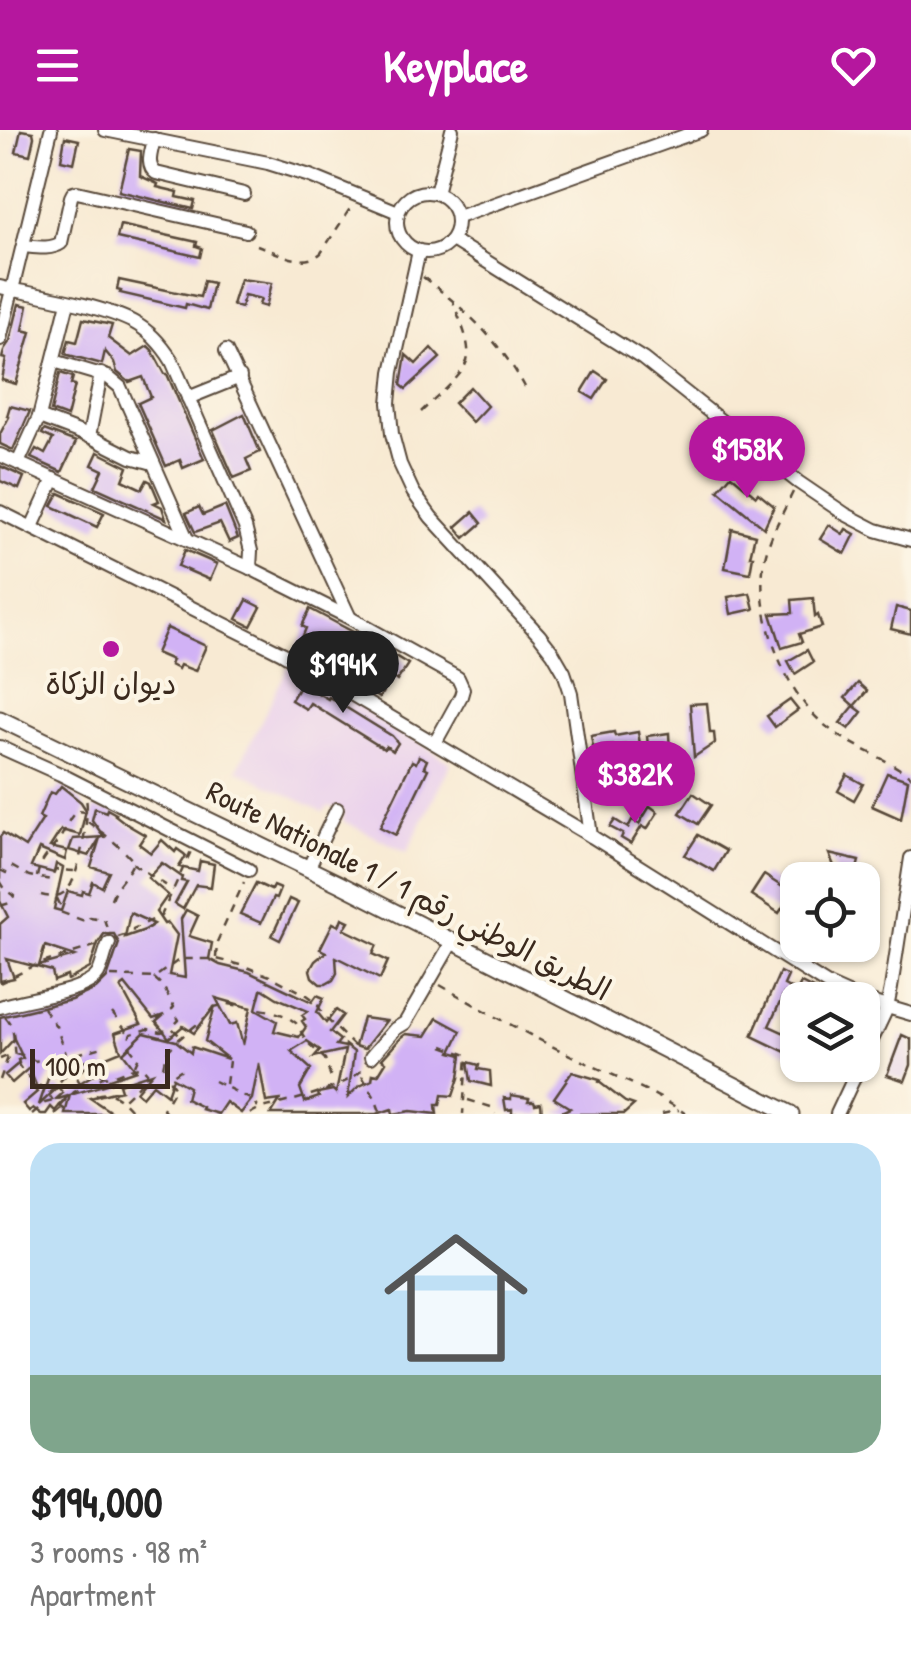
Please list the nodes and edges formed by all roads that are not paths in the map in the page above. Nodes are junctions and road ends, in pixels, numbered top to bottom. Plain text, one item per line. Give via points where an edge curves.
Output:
1 (52, 130) edge
2 (105, 130) edge
3 (452, 130) edge
4 (701, 130) edge
5 (154, 139) junction
6 (436, 193) junction
7 (244, 194) dead end
8 (398, 212) junction
9 (458, 217) junction
10 (246, 231) dead end
11 (452, 240) junction
12 (23, 246) junction
13 (419, 252) junction
14 (6, 289) edge
15 (68, 302) junction
16 (0, 339) edge
17 (226, 351) dead end
18 (54, 361) junction
19 (101, 374) junction
20 (240, 377) junction
21 (188, 398) junction
22 (39, 417) junction
23 (89, 436) junction
24 (0, 454) edge
25 (18, 463) junction
26 (153, 463) junction
27 (54, 479) junction
28 (0, 512) edge
29 (32, 527) junction
30 (187, 539) junction
31 (911, 540) edge
32 (250, 568) junction
33 (350, 618) junction
34 (0, 719) edge
35 (436, 743) junction
36 (0, 747) edge
37 (338, 809) dead end
38 (591, 836) junction
39 (911, 858) edge
40 (308, 868) junction
41 (249, 870) road end
42 (908, 892) edge
43 (452, 942) junction
44 (110, 943) road end
45 (905, 944) edge
46 (886, 1008) junction
47 (0, 1009) edge
48 (911, 1014) edge
49 (880, 1022) edge
50 (371, 1057) road end
51 (853, 1082) edge
52 (791, 1114) edge
53 (837, 1114) edge

1 - 12 street
2 - 5 street
3 - 6 street
4 - 9 street
5 - 7 street via 150,168 156,173
5 - 8 street via 268,163
6 - 8 street via 413,195
6 - 9 street
8 - 13 street via 398,232
9 - 11 street
10 - 12 street via 77,192 70,197 61,243
11 - 13 street via 437,251
11 - 31 street via 643,359 844,514
12 - 14 street
13 - 38 street via 389,403 400,464 431,517 539,635 564,672
14 - 15 street
14 - 16 street
15 - 18 street
15 - 21 street via 144,329 172,361
17 - 20 street
18 - 19 street
18 - 22 street
19 - 23 street
19 - 26 street via 120,387
20 - 21 street
20 - 33 street
21 - 32 street via 248,534
22 - 23 street
22 - 25 street
23 - 26 street
24 - 25 street
25 - 27 street
26 - 30 street
27 - 29 street
27 - 30 street
28 - 29 street
29 - 35 street via 282,653
30 - 32 street
32 - 33 street
33 - 35 street via 462,683 462,696
34 - 40 main road, Route Nationale 1 / الطريق الوطني رقم 1
35 - 38 street
36 - 41 street
37 - 40 street
38 - 46 street via 800,970
39 - 42 street
40 - 43 main road, Route Nationale 1 / الطريق الوطني رقم 1
42 - 45 street
43 - 50 street via 405,1023
43 - 52 main road, Route Nationale 1 / الطريق الوطني رقم 1
44 - 47 street via 97,976 84,986
45 - 46 street
46 - 48 street
46 - 49 street
51 - 53 street

